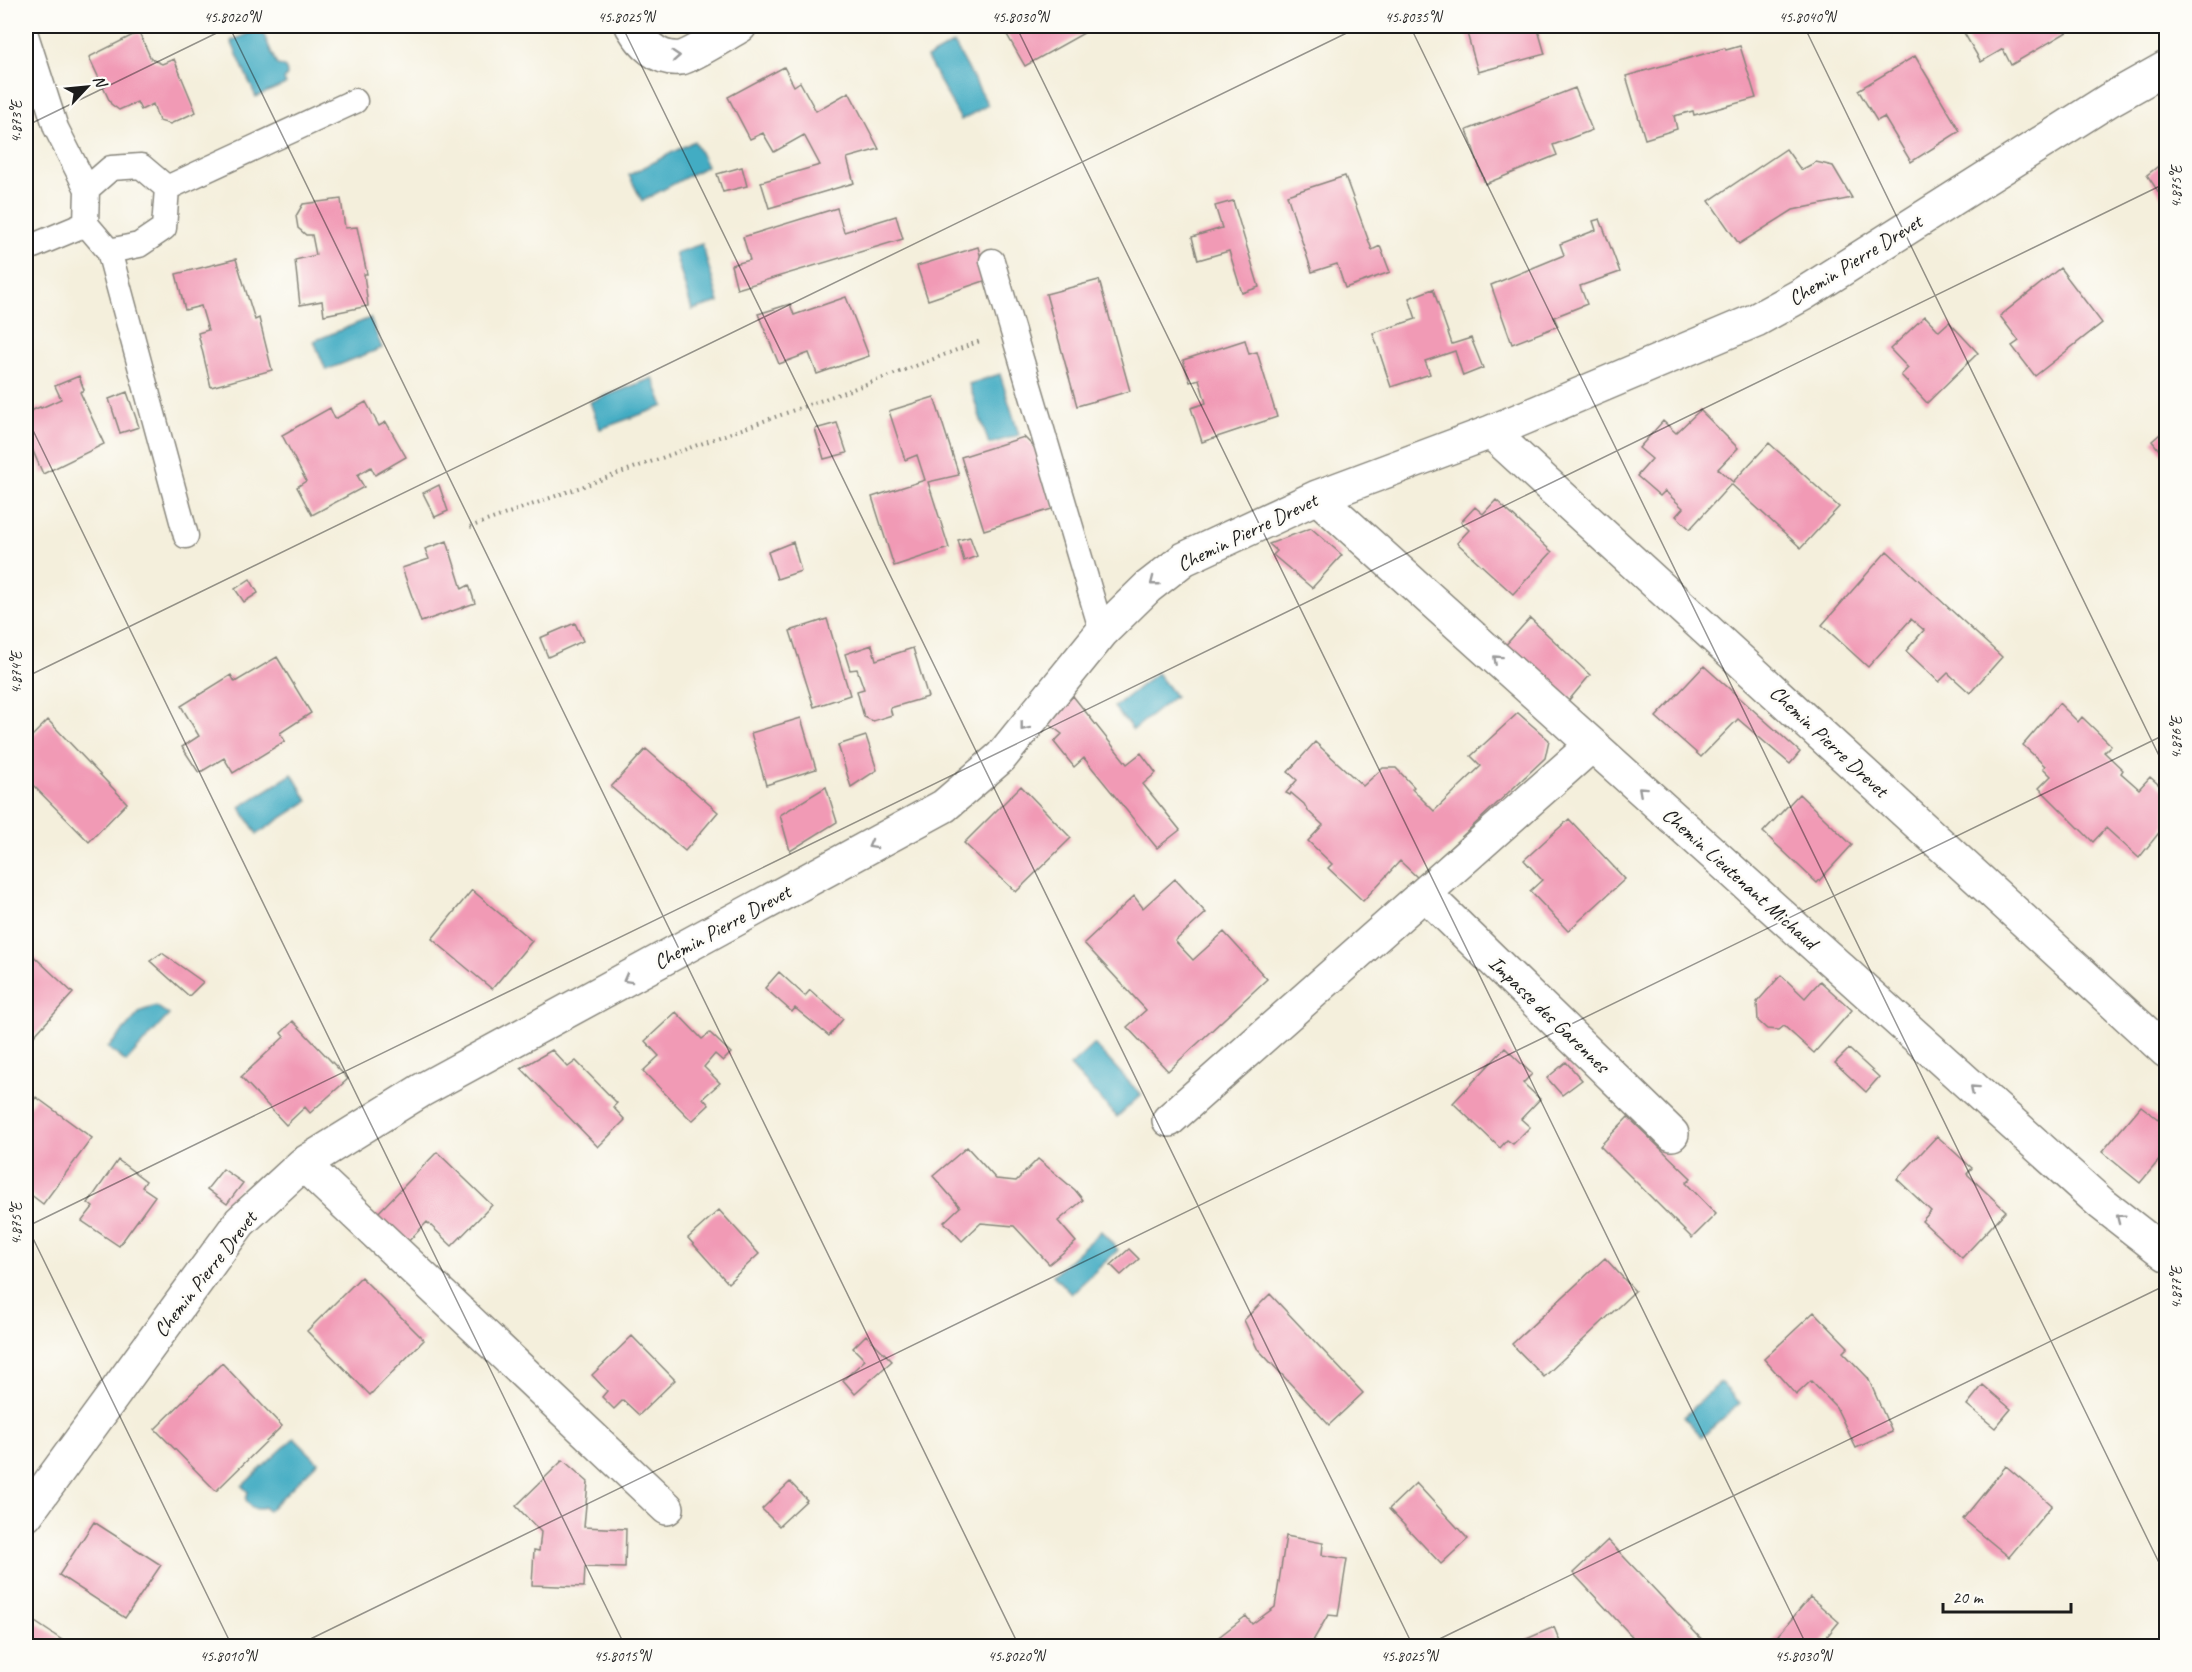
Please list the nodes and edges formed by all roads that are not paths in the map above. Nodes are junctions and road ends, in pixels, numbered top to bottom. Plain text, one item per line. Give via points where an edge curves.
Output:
1 (632, 26) edge
2 (740, 26) edge
3 (26, 35) edge
4 (2166, 68) edge
5 (355, 101) dead end
6 (167, 188) junction
7 (87, 189) junction
8 (86, 224) junction
9 (26, 249) edge
10 (109, 251) junction
11 (992, 261) dead end
12 (1491, 432) junction
13 (1317, 497) junction
14 (186, 536) dead end
15 (1102, 632) junction
16 (1592, 745) junction
17 (1425, 894) junction
18 (2166, 1051) edge
19 (1169, 1120) dead end
20 (1672, 1134) dead end
21 (303, 1164) junction
22 (2161, 1240) edge
23 (666, 1508) dead end
24 (26, 1515) edge

1 -> 2 street via 645,45 661,56 681,58
3 - 7 lane via 56,128
4 - 12 street, Chemin Pierre Drevet via 1756,320
5 - 6 lane
6 - 7 lane via 141,166 111,168
6 - 10 lane via 164,228 139,245
7 - 8 lane
8 - 9 lane
8 - 10 lane
10 - 14 lane
11 - 15 lane
12 - 13 street, Chemin Pierre Drevet
12 - 18 street, Chemin Pierre Drevet
13 -> 15 street, Chemin Pierre Drevet via 1184,559 1148,587
16 -> 13 street, Chemin Lieutenant Michaud
15 -> 21 street, Chemin Pierre Drevet via 1001,757 944,806 422,1090
16 - 17 street
22 -> 16 street, Chemin Lieutenant Michaud via 2102,1204
17 - 19 street
17 - 20 street, Impasse des Garennes
21 - 23 street
21 - 24 street, Chemin Pierre Drevet via 240,1222

